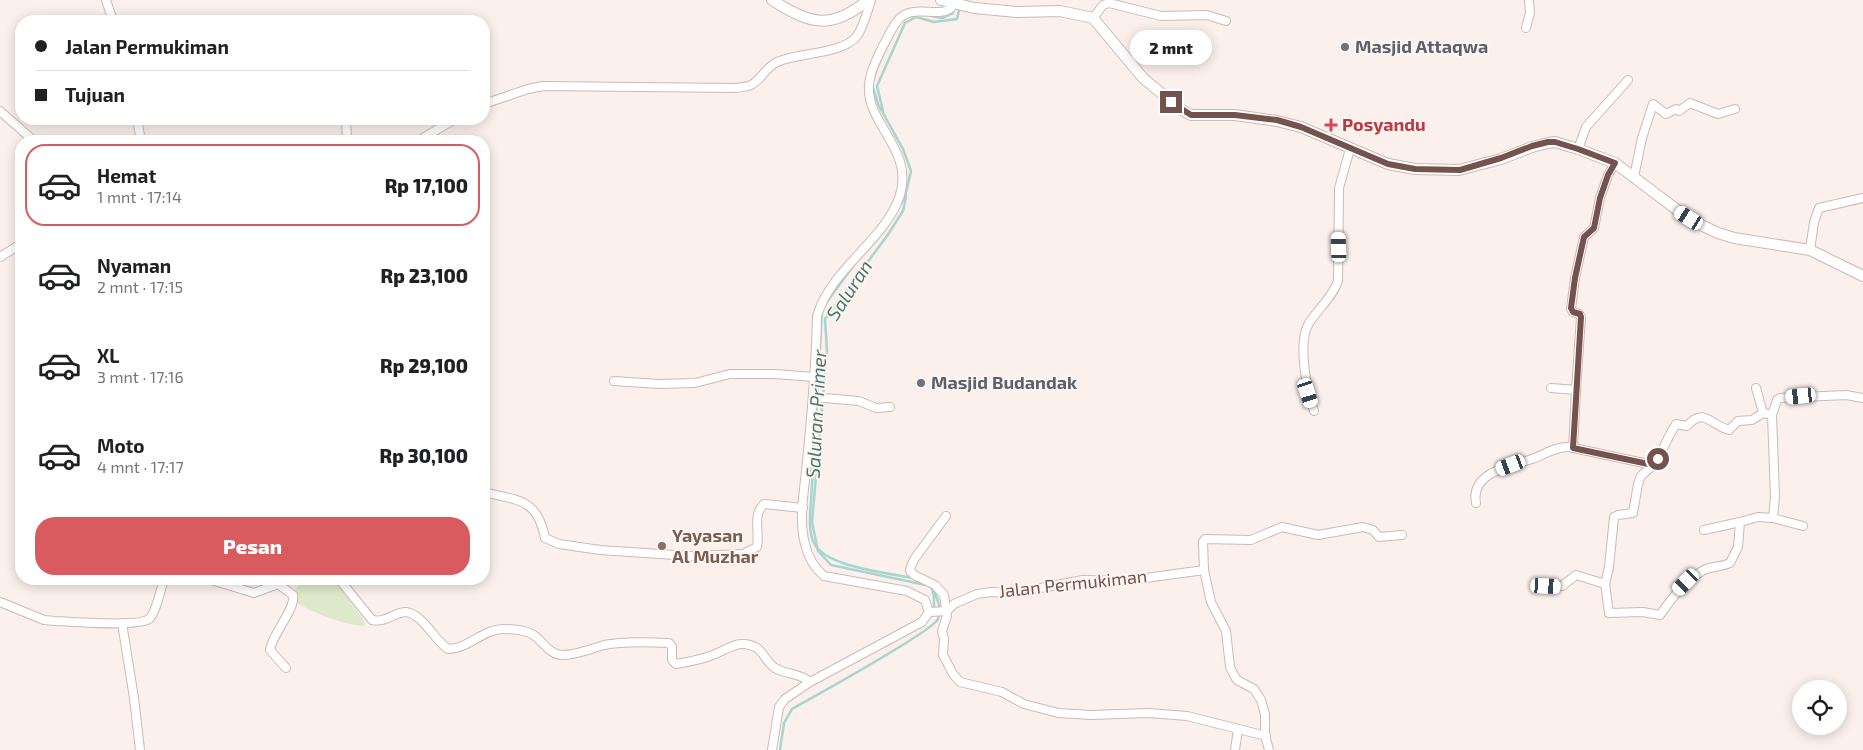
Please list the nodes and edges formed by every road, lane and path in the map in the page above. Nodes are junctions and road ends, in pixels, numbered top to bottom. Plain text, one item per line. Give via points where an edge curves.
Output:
1 (106, 0) edge
2 (772, 0) edge
3 (869, 0) edge
4 (941, 0) edge
5 (1530, 0) edge
6 (954, 2) edge
7 (111, 15) edge
8 (1093, 18) junction
9 (1226, 22) dead end
10 (1526, 28) dead end
11 (1628, 80) dead end
12 (490, 102) edge
13 (1735, 109) dead end
14 (0, 112) edge
15 (15, 125) edge
16 (15, 125) edge
17 (445, 125) edge
18 (27, 135) edge
19 (428, 135) edge
20 (1350, 148) junction
21 (1578, 149) junction
22 (1615, 163) junction
23 (1634, 177) junction
24 (1863, 198) edge
25 (15, 248) edge
26 (1810, 250) junction
27 (0, 257) edge
28 (1863, 276) edge
29 (814, 377) junction
30 (614, 381) dead end
31 (1551, 388) dead end
32 (1756, 388) dead end
33 (1576, 390) junction
34 (815, 397) junction
35 (1863, 398) edge
36 (890, 407) dead end
37 (1314, 411) dead end
38 (1768, 414) junction
39 (1573, 448) junction
40 (1653, 465) junction
41 (490, 493) edge
42 (1476, 503) dead end
43 (803, 508) junction
44 (946, 516) dead end
45 (1773, 518) junction
46 (1740, 522) junction
47 (1803, 526) dead end
48 (1704, 530) dead end
49 (1402, 535) dead end
50 (1204, 570) junction
51 (1605, 584) junction
52 (162, 585) edge
53 (228, 585) edge
54 (275, 585) edge
55 (279, 585) edge
56 (344, 585) edge
57 (1538, 585) dead end
58 (0, 602) edge
59 (945, 611) junction
60 (931, 612) junction
61 (122, 623) junction
62 (286, 668) dead end
63 (810, 682) junction
64 (1238, 729) junction
65 (1266, 736) junction
66 (140, 750) edge
67 (772, 750) edge
68 (1235, 750) edge
69 (1269, 750) edge

1 - 7 street
2 - 3 street via 792,13 818,22 829,22 854,12
3 - 12 street via 861,28 856,37 845,45 778,61 750,85 736,88 543,86
4 - 6 street
5 - 10 street
6 - 8 street via 974,8 1060,11
6 - 29 street via 952,8 945,12 913,12 901,17 872,72 869,87 873,112 898,154 902,174 900,194 887,220 840,275 820,307
8 - 9 street via 1109,3 1161,16 1207,15
8 - 20 street via 1143,78 1191,115 1235,115 1277,120
11 - 21 street via 1586,127
13 - 23 street via 1718,114 1690,103 1679,111 1676,109 1666,114 1653,104
14 - 16 street
15 - 18 street
17 - 19 street
20 - 21 street via 1388,164 1434,170 1460,170 1548,142
20 - 37 street via 1339,188 1338,281 1335,290 1308,324 1304,338 1306,386
21 - 22 street
22 - 23 street
22 - 33 street via 1600,198 1594,228 1584,237 1575,278 1571,308 1581,317
23 - 26 street via 1676,209 1718,233
24 - 26 street via 1819,208
25 - 27 street
26 - 28 street
29 - 30 street via 730,374 695,383
29 - 34 street
31 - 33 street
32 - 38 street
33 - 39 street
34 - 36 street via 859,402 876,408
34 - 43 street
35 - 38 street via 1846,395 1780,398
38 - 40 street via 1738,421 1729,430 1701,416 1687,426 1676,424
38 - 45 street via 1774,479
39 - 40 street
39 - 42 street via 1557,448 1487,475 1476,493
40 - 51 street via 1641,476 1633,513 1614,517
41 - 43 street via 527,504 536,515 544,538 559,544 690,556 743,554 757,547 757,520 764,504
43 - 60 street via 804,542 814,567 824,576 907,591 925,600
44 - 59 street via 910,566 914,575 940,590 946,600
45 - 46 street via 1758,517
45 - 47 street
46 - 48 street
46 - 51 street via 1738,547 1730,563 1705,570 1686,582 1660,615 1609,613
49 - 50 street via 1379,537 1373,530 1363,527 1318,535 1282,527 1251,540 1205,539
50 - 59 street, Jalan Permukiman via 1124,581 1083,580 1014,593 976,594
50 - 65 street via 1211,602 1226,631 1230,666 1237,680 1254,689 1262,700
51 - 57 street via 1576,575 1562,586
52 - 61 street via 150,618
53 - 54 street via 254,593
55 - 62 street via 294,600 270,650
56 - 63 street via 372,620 410,613 448,649 500,629 529,633 554,653 564,656 605,645 669,643 672,660 676,664 700,660 739,644 756,648 777,669 804,676
58 - 61 street via 44,620
59 - 60 street, Jalan Permukiman
59 - 64 street via 943,655 960,682 1002,692 1024,704 1058,713 1187,716
60 - 63 street via 922,622
61 - 66 street
63 - 67 street via 779,707
64 - 65 street
64 - 68 street
65 - 69 street

